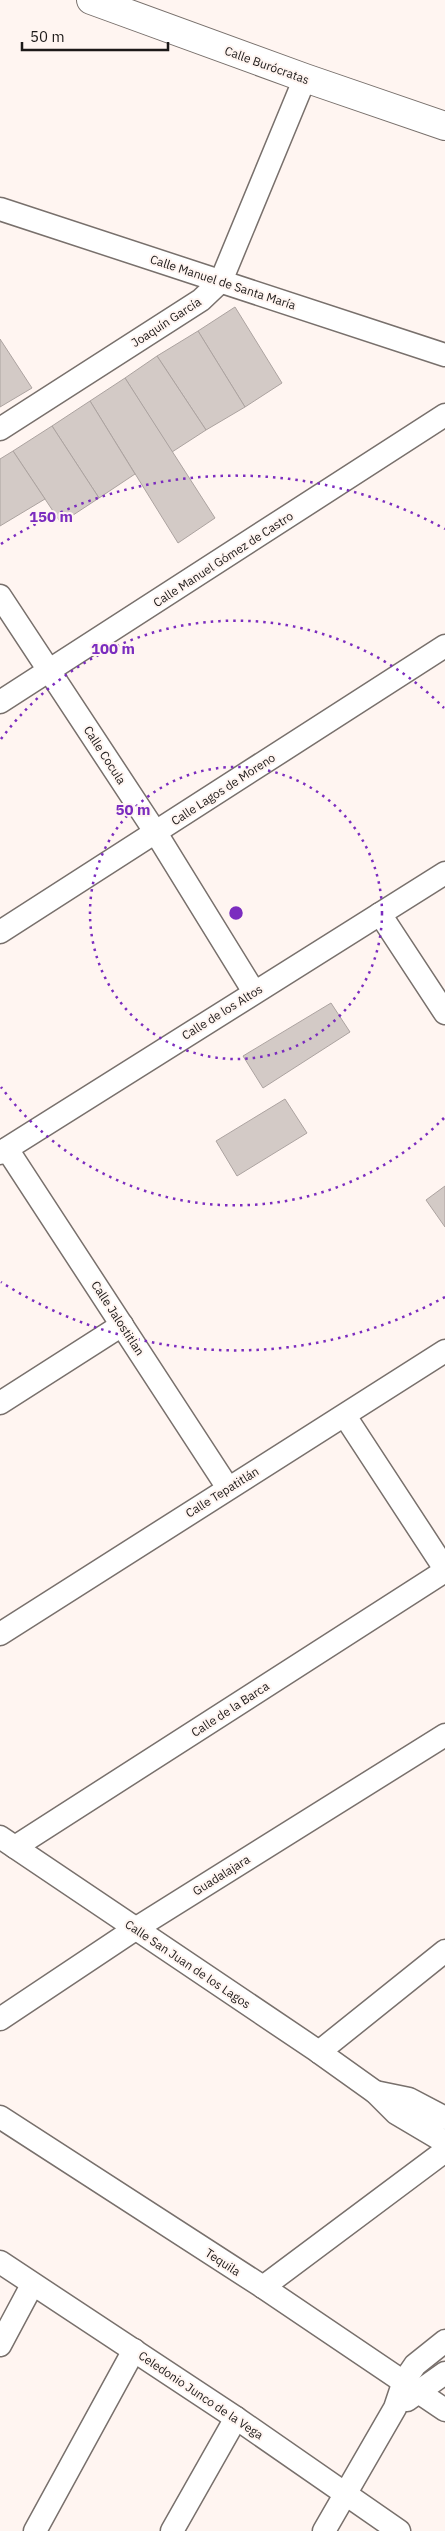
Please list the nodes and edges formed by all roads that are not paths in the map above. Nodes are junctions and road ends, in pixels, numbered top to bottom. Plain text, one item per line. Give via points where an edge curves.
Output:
1 (91, 0) edge
2 (304, 78) junction
3 (445, 126) edge
4 (0, 209) edge
5 (220, 281) junction
6 (445, 355) edge
7 (445, 415) edge
8 (0, 428) edge
9 (0, 596) edge
10 (445, 646) edge
11 (49, 671) junction
12 (0, 702) edge
13 (156, 833) junction
14 (445, 873) edge
15 (380, 914) junction
16 (0, 932) edge
17 (254, 992) junction
18 (445, 1013) edge
19 (3, 1151) edge
20 (122, 1325) junction
21 (445, 1351) edge
22 (0, 1404) edge
23 (344, 1416) junction
24 (228, 1488) junction
25 (445, 1570) edge
26 (0, 1634) edge
27 (445, 1735) edge
28 (8, 1842) edge
29 (136, 1929) junction
30 (445, 1951) edge
31 (0, 2019) edge
32 (319, 2052) junction
33 (375, 2092) junction
34 (0, 2116) edge
35 (445, 2118) edge
36 (445, 2142) edge
37 (445, 2151) edge
38 (0, 2262) edge
39 (32, 2285) junction
40 (263, 2288) junction
41 (445, 2342) edge
42 (0, 2345) edge
43 (134, 2350) junction
44 (445, 2374) edge
45 (412, 2387) junction
46 (445, 2410) edge
47 (236, 2418) junction
48 (345, 2493) junction
49 (35, 2531) edge
50 (172, 2531) edge
51 (324, 2531) edge
52 (399, 2531) edge

1 - 2 street, Calle Burócratas
2 - 3 street, Calle Burócratas
2 - 5 street, Joaquín García
4 - 5 street, Calle Manuel de Santa María
5 - 6 street, Calle Manuel de Santa María
5 - 8 street, Joaquín García via 201,300
7 - 11 street, Calle Manuel Gómez de Castro
9 - 11 street, Calle Cocula
10 - 13 street, Calle Lagos de Moreno
11 - 12 street, Calle Manuel Gómez de Castro
11 - 13 street, Calle Cocula
13 - 16 street, Calle Lagos de Moreno
13 - 17 street, Calle Cocula
14 - 15 street, Calle de los Altos
15 - 17 street, Calle de los Altos
15 - 18 street
17 - 19 street, Calle de los Altos
19 - 20 street, Calle Jalostitlan
20 - 22 street
20 - 24 street, Calle Jalostitlan
21 - 23 street, Calle Tepatitlán
23 - 24 street, Calle Tepatitlán
23 - 25 street
24 - 26 street, Calle Tepatitlán
25 - 28 street, Calle de la Barca
27 - 29 street, Guadalajara
28 - 29 street, Calle San Juan de los Lagos
29 - 31 street, Guadalajara
29 - 32 street, Calle San Juan de los Lagos
30 - 32 street
32 - 33 street, Calle San Juan de los Lagos
33 - 35 street, Calle San Juan de los Lagos via 409,2099
33 - 36 street, Calle San Juan de los Lagos via 396,2113
34 - 40 street, Tequila
37 - 40 street
38 - 39 street, Celedonio Junco de la Vega
39 - 42 street
39 - 43 street, Celedonio Junco de la Vega
40 - 45 street, Tequila
41 - 45 street via 415,2364
43 - 47 street, Celedonio Junco de la Vega
43 - 49 street
44 - 45 street
45 - 46 street, Tequila
45 - 48 street via 395,2408
47 - 48 street, Celedonio Junco de la Vega
47 - 50 street
48 - 51 street
48 - 52 street, Celedonio Junco de la Vega

